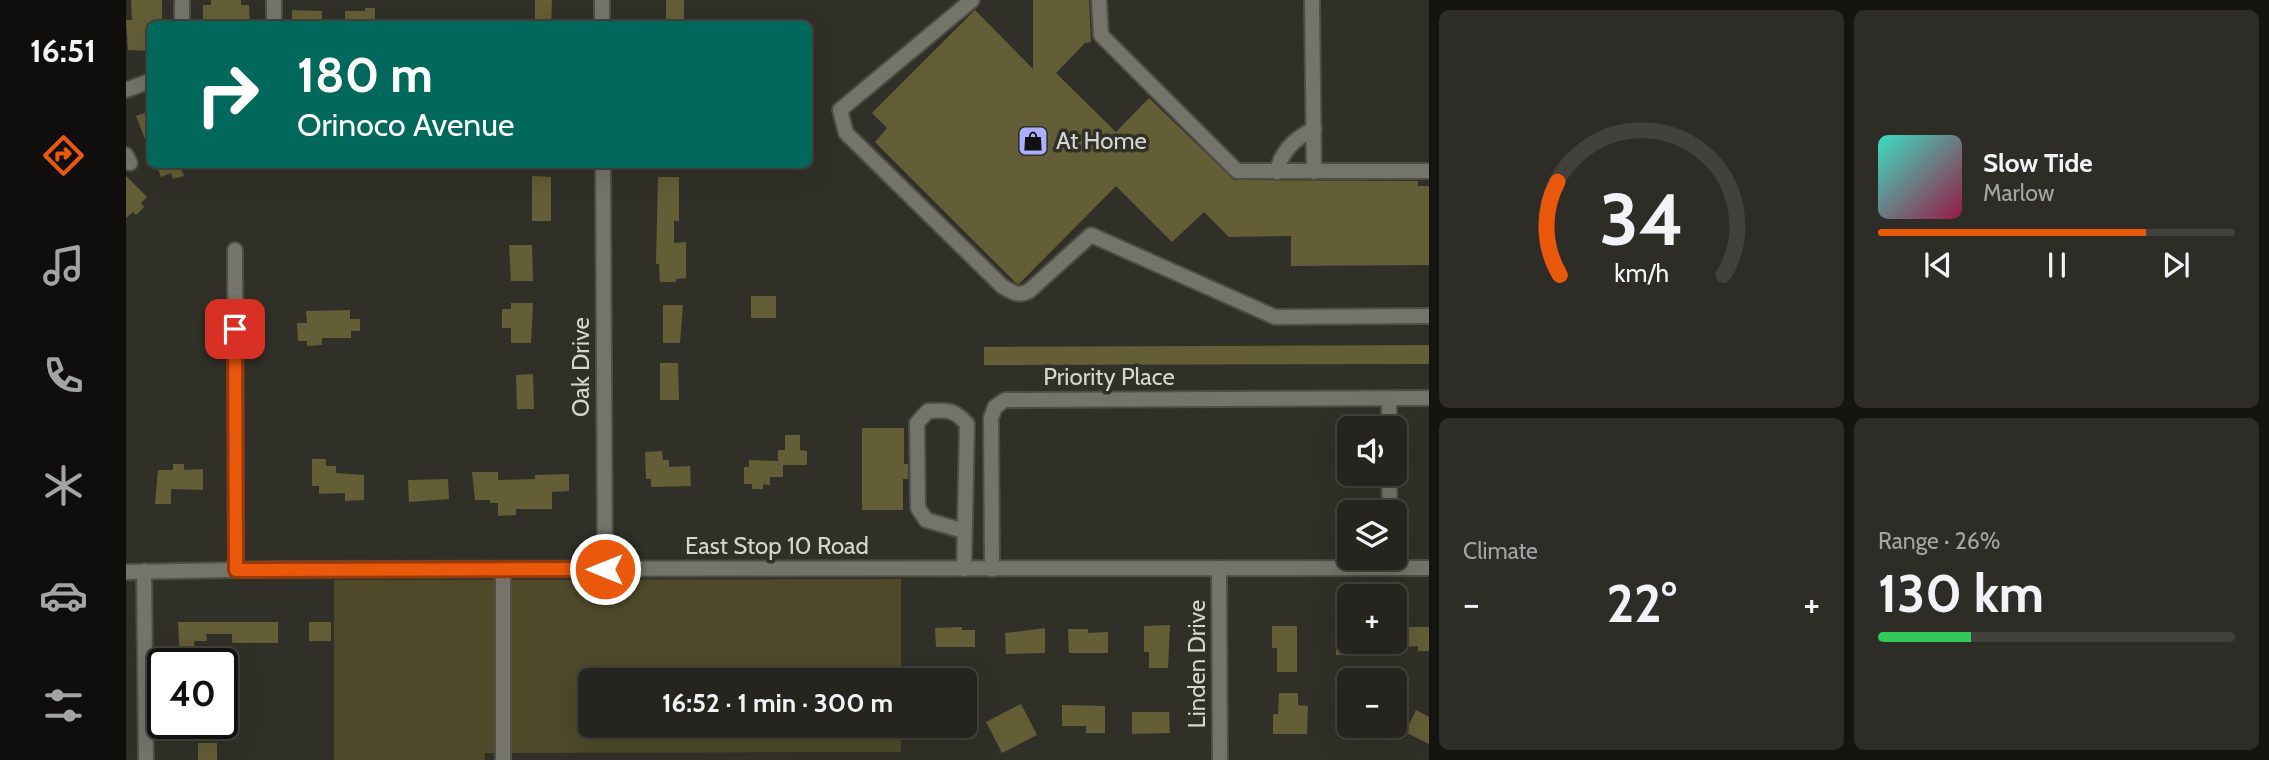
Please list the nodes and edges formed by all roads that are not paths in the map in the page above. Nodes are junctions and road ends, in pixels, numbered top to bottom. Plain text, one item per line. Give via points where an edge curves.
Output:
1 (274, 0) edge
2 (602, 0) edge
3 (972, 0) edge
4 (1098, 0) edge
5 (1312, 0) edge
6 (182, 3) dead end
7 (183, 21) edge
8 (274, 21) edge
9 (603, 21) edge
10 (147, 82) edge
11 (129, 88) edge
12 (1314, 129) junction
13 (603, 168) edge
14 (1429, 171) edge
15 (1277, 172) junction
16 (1314, 172) junction
17 (235, 250) dead end
18 (1429, 316) edge
19 (1389, 398) junction
20 (1429, 398) edge
21 (1389, 416) edge
22 (964, 531) junction
23 (1337, 565) edge
24 (1407, 565) edge
25 (1219, 568) junction
26 (1429, 568) edge
27 (503, 569) junction
28 (605, 569) junction
29 (964, 569) junction
30 (992, 569) junction
31 (236, 570) junction
32 (144, 571) junction
33 (126, 572) edge
34 (146, 760) edge
35 (503, 760) edge
36 (1220, 760) edge

1 - 8 street
2 - 9 street
3 - 18 street via 840,110 846,133 1002,286 1016,294 1029,291 1091,235 1275,317
4 - 15 street via 1101,35 1231,167
5 - 12 street
6 - 7 street
10 - 11 street
12 - 15 street via 1280,156
12 - 16 street
13 - 28 street, Oak Drive
14 - 16 street
15 - 16 street
17 - 31 street
19 - 20 street, Priority Place
19 - 21 street
19 - 30 street, Priority Place via 1005,400 995,407 991,418
22 - 22 street via 967,424 958,413 928,411 917,424 918,508 926,520
22 - 29 street
23 - 25 street, East Stop 10 Road
24 - 26 street, East Stop 10 Road
25 - 30 street, East Stop 10 Road
25 - 36 street, Linden Drive
27 - 28 street, East Stop 10 Road
27 - 31 street, East Stop 10 Road
27 - 35 street
28 - 29 street, East Stop 10 Road
29 - 30 street, East Stop 10 Road
31 - 32 street, East Stop 10 Road
32 - 33 street, East Stop 10 Road
32 - 34 street

